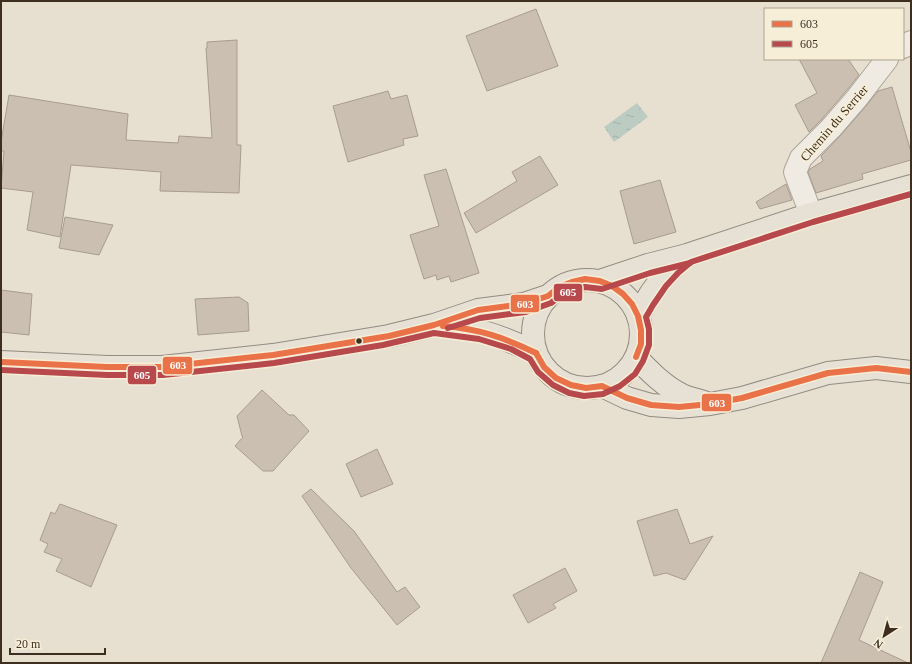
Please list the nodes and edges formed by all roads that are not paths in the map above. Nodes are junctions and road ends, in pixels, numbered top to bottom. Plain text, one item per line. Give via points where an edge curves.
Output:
1 (886, 60) edge
2 (911, 186) edge
3 (811, 214) junction
4 (687, 255) junction
5 (600, 281) junction
6 (548, 296) junction
7 (638, 316) junction
8 (434, 325) junction
9 (536, 352) junction
10 (636, 357) junction
11 (1, 362) edge
12 (911, 372) edge
13 (602, 386) junction
14 (710, 404) junction

1 - 3 street, Chemin du Serrier via 831,128 801,158 795,172
2 - 3 main road
3 - 4 main road
4 - 5 main road
4 - 7 main road via 660,281
5 - 6 main road via 586,279 572,282 558,287
5 - 7 main road via 623,294
6 - 8 main road via 524,304 478,310
6 - 9 main road via 539,309 534,323 533,338
7 - 10 main road via 641,344
8 - 9 main road via 481,331
8 - 11 main road via 382,337 273,355 162,367
9 - 13 main road via 544,367 556,378 570,385 586,388
10 - 13 main road via 628,370 616,380
10 - 14 main road via 664,384 683,396
12 - 14 main road via 876,368 828,373 742,398
13 - 14 main road via 651,405 679,407

